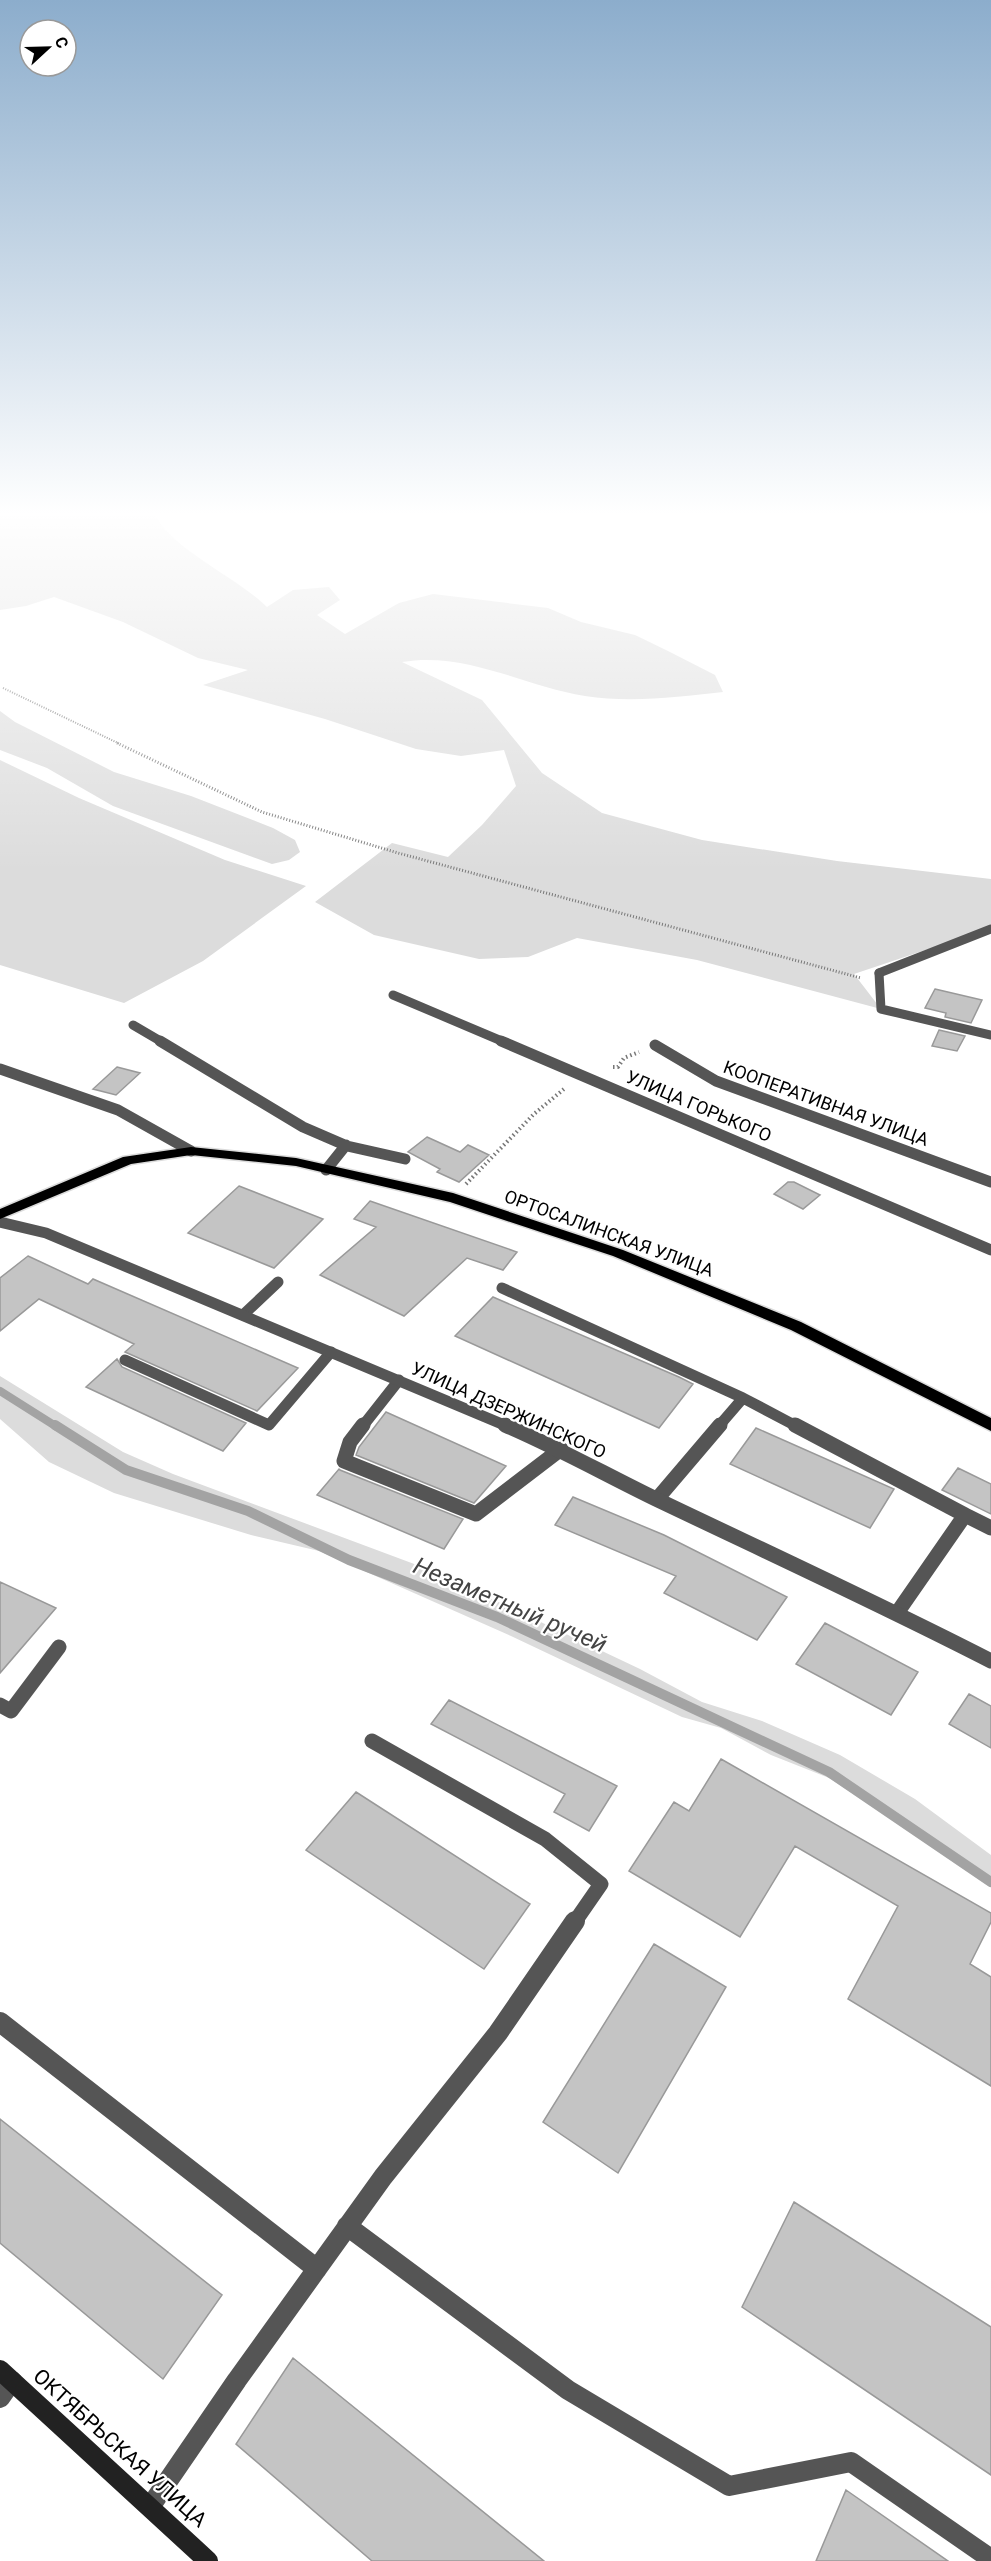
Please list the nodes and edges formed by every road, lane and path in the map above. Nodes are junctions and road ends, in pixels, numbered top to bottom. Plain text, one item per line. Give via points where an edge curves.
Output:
1 (3, 688) dead end
2 (991, 929) edge
3 (879, 978) junction
4 (393, 995) dead end
5 (133, 1025) dead end
6 (991, 1035) edge
7 (655, 1045) joint
8 (0, 1069) edge
9 (576, 1071) junction
10 (346, 1145) junction
11 (191, 1151) junction
12 (405, 1160) dead end
13 (326, 1170) junction
14 (991, 1182) edge
15 (453, 1198) junction
16 (0, 1214) edge
17 (0, 1222) edge
18 (991, 1250) edge
19 (278, 1282) dead end
20 (502, 1288) dead end
21 (243, 1315) junction
22 (331, 1352) junction
23 (125, 1360) dead end
24 (399, 1380) junction
25 (743, 1398) junction
26 (991, 1425) edge
27 (561, 1449) junction
28 (657, 1499) junction
29 (965, 1515) junction
30 (991, 1528) edge
31 (897, 1612) junction
32 (59, 1647) dead end
33 (991, 1661) edge
34 (0, 1705) edge
35 (372, 1741) dead end
36 (0, 2022) edge
37 (347, 2226) junction
38 (317, 2269) junction
39 (4, 2383) edge
40 (150, 2507) junction
41 (991, 2559) edge
42 (208, 2561) edge

1 - 3 path via 262,812 398,853
2 - 3 street
3 - 6 street via 881,1009
4 - 9 street, УЛИЦА ГОРЬКОГО
5 - 10 street via 262,1105
7 - 9 path via 624,1058 618,1067
7 - 14 street, КООПЕРАТИВНАЯ УЛИЦА via 716,1081
8 - 11 street, ОРТОСАЛИНСКАЯ УЛИЦА via 118,1110
9 - 15 path via 564,1088
9 - 18 street, УЛИЦА ГОРЬКОГО
10 - 12 street
10 - 13 street
11 - 13 main road, ОРТОСАЛИНСКАЯ УЛИЦА via 296,1162
11 - 16 main road, ОРТОСАЛИНСКАЯ УЛИЦА via 128,1160
13 - 15 main road, ОРТОСАЛИНСКАЯ УЛИЦА
15 - 26 main road, ОРТОСАЛИНСКАЯ УЛИЦА via 618,1253 796,1326
17 - 21 street, УЛИЦА ДЗЕРЖИНСКОГО via 46,1233
19 - 21 street
20 - 25 street
21 - 22 street, УЛИЦА ДЗЕРЖИНСКОГО
22 - 23 street via 269,1425
22 - 24 street, УЛИЦА ДЗЕРЖИНСКОГО
24 - 27 street, УЛИЦА ДЗЕРЖИНСКОГО
24 - 27 street via 350,1442 344,1461 476,1514
25 - 28 street
25 - 29 street
27 - 28 street, УЛИЦА ДЗЕРЖИНСКОГО
28 - 31 street, УЛИЦА ДЗЕРЖИНСКОГО
29 - 30 street
29 - 31 street
31 - 33 street, УЛИЦА ДЗЕРЖИНСКОГО
32 - 34 street via 11,1711
35 - 37 street via 545,1839 601,1884 498,2032
36 - 38 street
37 - 38 street
37 - 41 street via 568,2390 729,2486 851,2462
38 - 40 street
39 - 40 main road, ОКТЯБРЬСКАЯ УЛИЦА
40 - 42 main road, ОКТЯБРЬСКАЯ УЛИЦА

